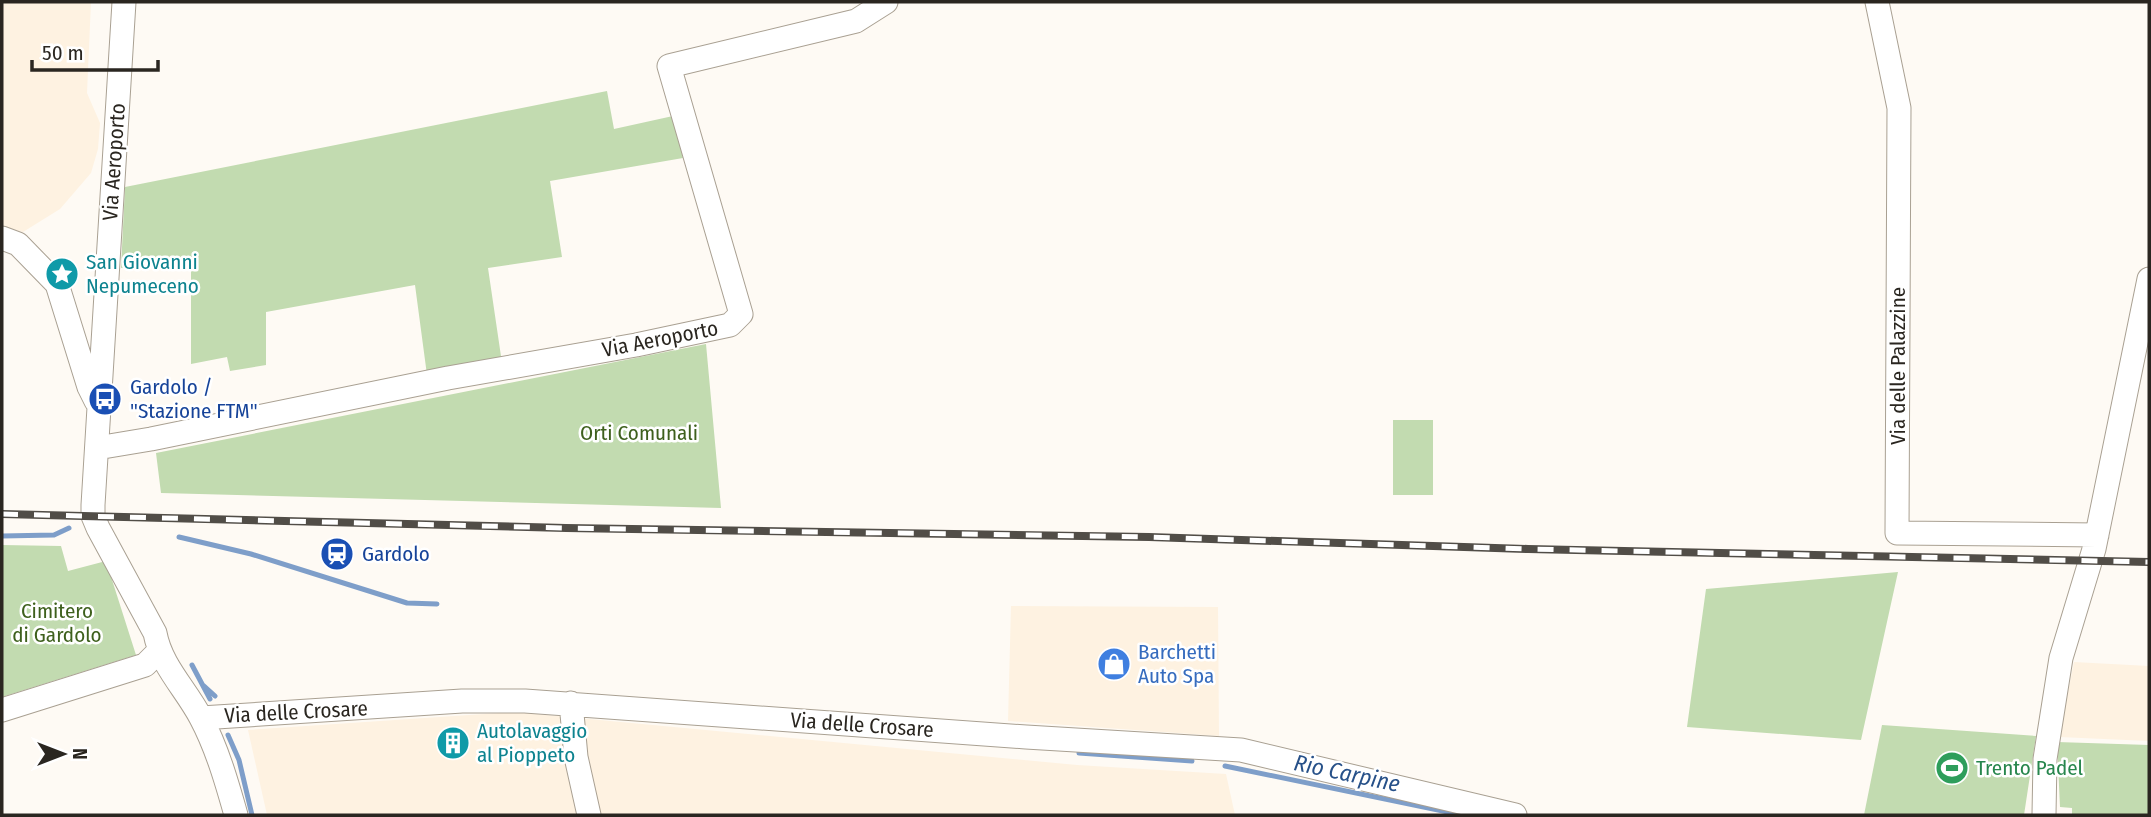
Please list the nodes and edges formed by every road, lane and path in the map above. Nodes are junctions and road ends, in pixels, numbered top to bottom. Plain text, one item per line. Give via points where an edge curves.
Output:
1 (124, 2) edge
2 (886, 2) edge
3 (1877, 2) edge
4 (2, 238) edge
5 (2149, 279) edge
6 (99, 407) junction
7 (97, 448) junction
8 (2097, 535) junction
9 (158, 652) junction
10 (571, 703) junction
11 (2, 710) edge
12 (201, 718) junction
13 (236, 815) edge
14 (589, 815) edge
15 (1515, 815) edge
16 (2044, 815) edge

1 - 6 street, Via Aeroporto
2 - 7 street, Via Aeroporto via 856,22 669,66 741,314 730,325
3 - 8 street, Via delle Palazzine via 1899,108 1897,533
4 - 6 street via 18,244 57,284
5 - 8 street
6 - 7 street, Via Aeroporto
7 - 9 street, Via Aeroporto via 93,516 155,633
8 - 16 street via 2059,670 2045,759
9 - 11 street via 145,665
9 - 12 street, Via Aeroporto
10 - 12 street, Via delle Crosare via 462,701
10 - 14 street via 576,757
10 - 15 street, Via delle Crosare via 1241,750
12 - 13 street, Via Aeroporto

